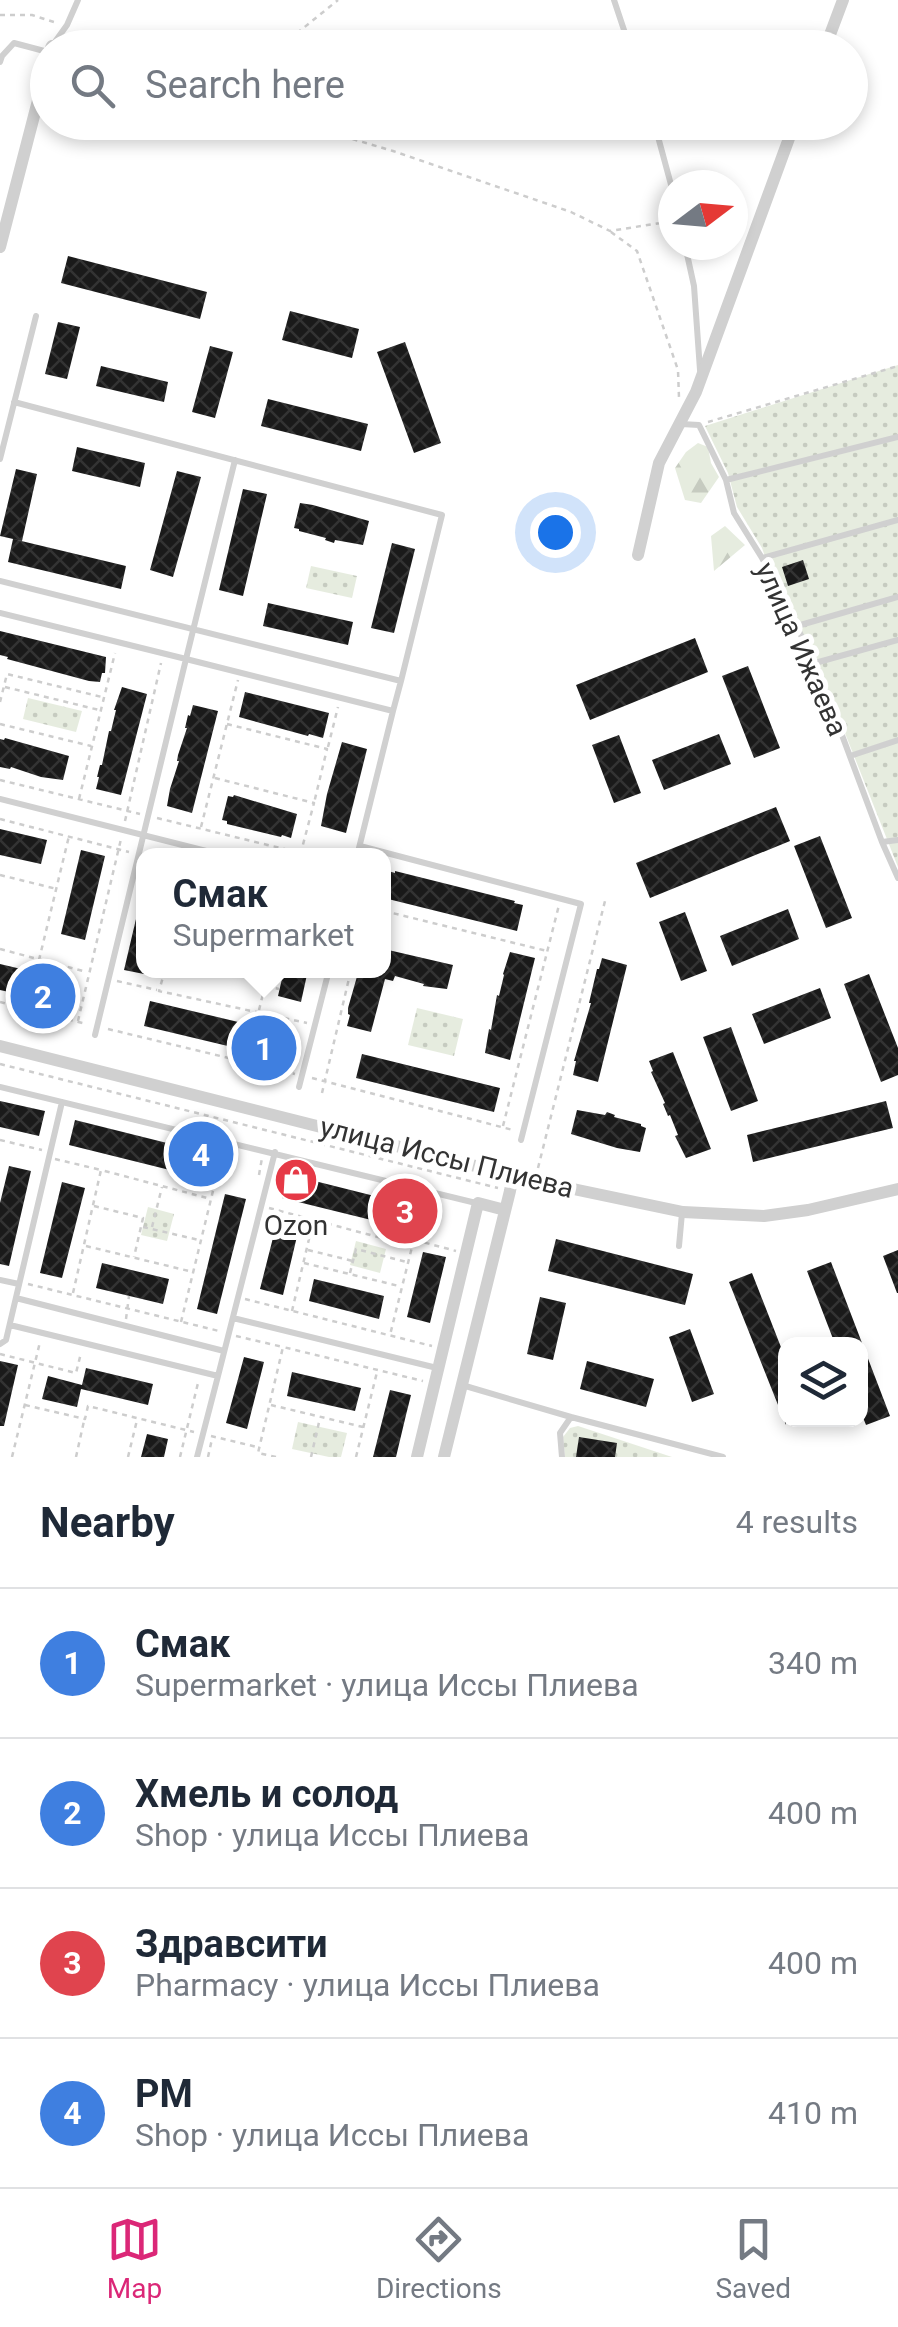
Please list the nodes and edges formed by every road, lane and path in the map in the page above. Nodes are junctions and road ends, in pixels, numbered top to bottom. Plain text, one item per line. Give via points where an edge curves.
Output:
1 (78, 0) edge
2 (338, 0) edge
3 (614, 0) edge
4 (843, 0) edge
5 (0, 15) edge
6 (67, 25) junction
7 (64, 30) edge
8 (301, 30) edge
9 (624, 30) edge
10 (832, 30) edge
11 (30, 45) edge
12 (0, 62) edge
13 (30, 131) edge
14 (356, 140) edge
15 (659, 140) edge
16 (788, 140) edge
17 (667, 170) edge
18 (658, 223) edge
19 (610, 231) junction
20 (0, 247) edge
21 (688, 260) edge
22 (36, 316) dead end
23 (898, 366) edge
24 (700, 376) junction
25 (14, 402) junction
26 (679, 424) junction
27 (699, 424) junction
28 (898, 437) edge
29 (0, 458) edge
30 (235, 460) junction
31 (726, 480) junction
32 (898, 520) edge
33 (638, 555) dead end
34 (762, 558) junction
35 (0, 581) edge
36 (898, 598) edge
37 (0, 613) edge
38 (797, 626) junction
39 (193, 629) junction
40 (898, 640) edge
41 (117, 642) junction
42 (164, 654) junction
43 (186, 659) junction
44 (814, 663) junction
45 (240, 672) junction
46 (400, 681) junction
47 (4, 686) junction
48 (104, 697) junction
49 (340, 698) junction
50 (0, 702) edge
51 (101, 710) junction
52 (393, 711) junction
53 (0, 724) edge
54 (227, 724) junction
55 (898, 740) edge
56 (92, 746) junction
57 (327, 749) junction
58 (850, 756) junction
59 (214, 778) junction
60 (0, 799) edge
61 (80, 799) dead end
62 (314, 803) junction
63 (0, 820) edge
64 (201, 828) dead end
65 (123, 829) junction
66 (143, 834) junction
67 (69, 836) junction
68 (898, 840) edge
69 (882, 842) junction
70 (268, 844) dead end
71 (140, 848) edge
72 (196, 848) edge
73 (267, 848) edge
74 (302, 848) edge
75 (360, 848) edge
76 (118, 849) junction
77 (136, 854) edge
78 (391, 859) edge
79 (136, 862) edge
80 (0, 875) edge
81 (898, 878) edge
82 (57, 888) junction
83 (560, 899) junction
84 (605, 901) dead end
85 (391, 913) edge
86 (0, 949) edge
87 (548, 951) junction
88 (92, 958) junction
89 (39, 960) junction
90 (112, 962) junction
91 (88, 972) junction
92 (162, 978) edge
93 (267, 978) edge
94 (327, 978) edge
95 (350, 978) edge
96 (113, 980) dead end
97 (265, 986) junction
98 (280, 989) dead end
99 (159, 991) junction
100 (0, 1002) edge
101 (258, 1012) junction
102 (78, 1022) junction
103 (312, 1023) junction
104 (338, 1027) junction
105 (96, 1031) junction
106 (0, 1046) edge
107 (0, 1064) edge
108 (303, 1076) junction
109 (325, 1081) junction
110 (0, 1087) edge
111 (300, 1087) dead end
112 (322, 1092) dead end
113 (62, 1102) junction
114 (503, 1127) junction
115 (522, 1136) joint
116 (0, 1140) edge
117 (224, 1149) dead end
118 (275, 1152) junction
119 (50, 1154) junction
120 (102, 1170) junction
121 (513, 1174) junction
122 (535, 1180) junction
123 (162, 1185) junction
124 (898, 1189) edge
125 (510, 1191) junction
126 (211, 1199) junction
127 (435, 1201) dead end
128 (478, 1203) junction
129 (92, 1205) junction
130 (261, 1206) junction
131 (506, 1210) junction
132 (682, 1212) junction
133 (144, 1218) junction
134 (154, 1220) junction
135 (314, 1221) junction
136 (142, 1226) junction
137 (152, 1229) junction
138 (414, 1239) junction
139 (200, 1240) junction
140 (425, 1244) junction
141 (84, 1246) junction
142 (679, 1246) dead end
143 (307, 1250) junction
144 (458, 1252) dead end
145 (134, 1258) junction
146 (353, 1261) junction
147 (304, 1262) junction
148 (408, 1262) junction
149 (193, 1272) junction
150 (350, 1274) junction
151 (0, 1280) edge
152 (20, 1283) junction
153 (402, 1287) junction
154 (72, 1295) junction
155 (130, 1296) dead end
156 (16, 1298) junction
157 (238, 1298) junction
158 (129, 1308) junction
159 (0, 1309) edge
160 (292, 1311) junction
161 (13, 1312) junction
162 (233, 1318) junction
163 (181, 1322) junction
164 (10, 1325) junction
165 (125, 1326) junction
166 (42, 1333) junction
167 (228, 1334) junction
168 (390, 1335) junction
169 (0, 1344) edge
170 (283, 1347) junction
171 (443, 1348) junction
172 (224, 1350) junction
173 (82, 1352) dead end
174 (0, 1354) edge
175 (35, 1363) junction
176 (438, 1369) junction
177 (377, 1370) junction
178 (201, 1372) junction
179 (218, 1376) junction
180 (434, 1384) junction
181 (462, 1384) junction
182 (270, 1404) junction
183 (25, 1405) junction
184 (571, 1416) junction
185 (320, 1417) junction
186 (138, 1418) junction
187 (85, 1419) junction
188 (363, 1427) junction
189 (186, 1430) junction
190 (203, 1434) junction
191 (422, 1440) junction
192 (259, 1448) junction
193 (445, 1451) edge
194 (706, 1455) edge
195 (12, 1457) edge
196 (76, 1457) edge
197 (128, 1457) edge
198 (180, 1457) edge
199 (197, 1457) edge
200 (276, 1457) edge
201 (311, 1457) edge
202 (356, 1457) edge
203 (417, 1457) edge
204 (562, 1457) edge
205 (723, 1457) edge

1 - 6 lane
2 - 8 path
3 - 9 lane
4 - 10 street
5 - 6 path
6 - 7 lane
11 - 12 lane via 14,43
13 - 20 street
14 - 19 path
15 - 17 lane
16 - 24 street
18 - 19 path
19 - 26 path via 638,251 678,370
21 - 24 lane
22 - 25 lane
23 - 27 path
24 - 26 street
25 - 29 lane
25 - 30 lane
26 - 27 lane
26 - 33 street via 660,463
27 - 31 lane, улица Ижаева
28 - 31 lane
30 - 39 lane
30 - 46 lane via 442,515
31 - 34 lane, улица Ижаева via 734,513
32 - 34 lane
34 - 38 lane, улица Ижаева
35 - 39 lane
36 - 38 lane
37 - 41 lane
38 - 44 lane, улица Ижаева
39 - 43 lane
39 - 46 lane
40 - 44 lane
41 - 42 lane
41 - 48 path
42 - 43 lane
42 - 65 path
43 - 45 lane
43 - 66 lane
44 - 58 lane, улица Ижаева
45 - 49 lane
45 - 54 path
46 - 52 lane
47 - 48 path via 7,674
47 - 50 path
47 - 51 path
48 - 51 path
49 - 52 lane
49 - 57 path
51 - 56 path
52 - 75 lane
53 - 56 path
54 - 57 path
54 - 59 path
55 - 58 lane
56 - 61 path
57 - 62 path
58 - 69 lane, улица Ижаева
59 - 62 path
59 - 64 path
60 - 65 lane
62 - 74 path
63 - 67 path
65 - 66 lane
65 - 76 path
66 - 71 lane
66 - 72 lane
67 - 76 path
67 - 82 path
68 - 69 lane
69 - 81 lane, улица Ижаева
70 - 73 path
76 - 77 path
76 - 88 path
78 - 83 lane
79 - 90 lane
80 - 82 path
82 - 89 path
83 - 87 path
83 - 115 lane via 581,904
84 - 122 path
85 - 87 path
86 - 89 path
87 - 114 path
88 - 90 path
88 - 91 path
89 - 91 path
90 - 105 lane
91 - 102 path
92 - 99 path
93 - 97 path
94 - 103 lane
95 - 104 path
96 - 99 path
97 - 98 path
97 - 101 path
99 - 101 path
100 - 102 path, улица Иссы Плиева
101 - 103 path
102 - 105 path, улица Иссы Плиева
103 - 104 path
103 - 108 lane
104 - 109 path
105 - 108 path, улица Иссы Плиева
106 - 121 street, улица Иссы Плиева
107 - 125 path, улица Иссы Плиева
108 - 109 path, улица Иссы Плиева
108 - 111 lane
109 - 112 path
109 - 114 path, улица Иссы Плиева
110 - 113 lane, улица Иссы Плиева
113 - 118 lane, улица Иссы Плиева
113 - 119 lane
114 - 115 path, улица Иссы Плиева
116 - 119 path
117 - 126 path
118 - 128 lane, улица Иссы Плиева
118 - 130 lane
119 - 120 path
119 - 152 lane
120 - 123 path
120 - 129 path
121 - 122 street, улица Иссы Плиева
121 - 125 street
122 - 132 street, улица Иссы Плиева
123 - 126 path
123 - 134 path
124 - 132 street, улица Иссы Плиева via 764,1216
125 - 131 street
126 - 139 path
127 - 140 path
128 - 131 street
128 - 171 street
129 - 133 path
129 - 141 path
130 - 135 path
130 - 157 lane
131 - 181 street
132 - 142 lane
133 - 134 path
133 - 136 path
134 - 137 path
135 - 138 path via 389,1240
135 - 143 path
136 - 137 path
136 - 145 path
137 - 139 path
138 - 140 path
138 - 148 path
139 - 149 path
140 - 144 path
141 - 145 path
141 - 154 path
143 - 146 path
143 - 147 path
145 - 149 path
146 - 148 path via 356,1249
146 - 150 path
147 - 150 path
147 - 160 path
148 - 153 path
149 - 163 path
150 - 153 path
151 - 152 lane
152 - 154 path
152 - 156 lane
153 - 168 path
154 - 158 path
155 - 158 path
156 - 161 lane
156 - 165 lane
157 - 160 path
157 - 162 lane
158 - 163 path
158 - 165 path
159 - 161 lane
160 - 168 path
161 - 164 lane
162 - 167 lane
162 - 176 lane
163 - 167 path
164 - 166 lane
164 - 169 lane
165 - 172 lane
166 - 175 path
166 - 178 lane
167 - 170 path
167 - 172 lane
168 - 171 path
170 - 177 path
170 - 182 path
171 - 176 street
172 - 179 lane
173 - 175 path via 76,1373
174 - 175 path
175 - 183 path
176 - 180 street
177 - 180 path
177 - 188 path
178 - 179 lane
178 - 189 path
179 - 190 lane
180 - 191 street
181 - 184 lane
181 - 193 street
182 - 185 path
182 - 192 path
183 - 187 path
183 - 195 path
184 - 194 lane
184 - 204 lane via 560,1434
185 - 188 path
185 - 201 path
186 - 187 path via 88,1406
186 - 189 path
186 - 197 path
187 - 196 path
188 - 202 path
189 - 190 path
189 - 198 path
190 - 192 path
190 - 199 lane
191 - 193 lane
191 - 203 street
192 - 200 path
194 - 205 lane

